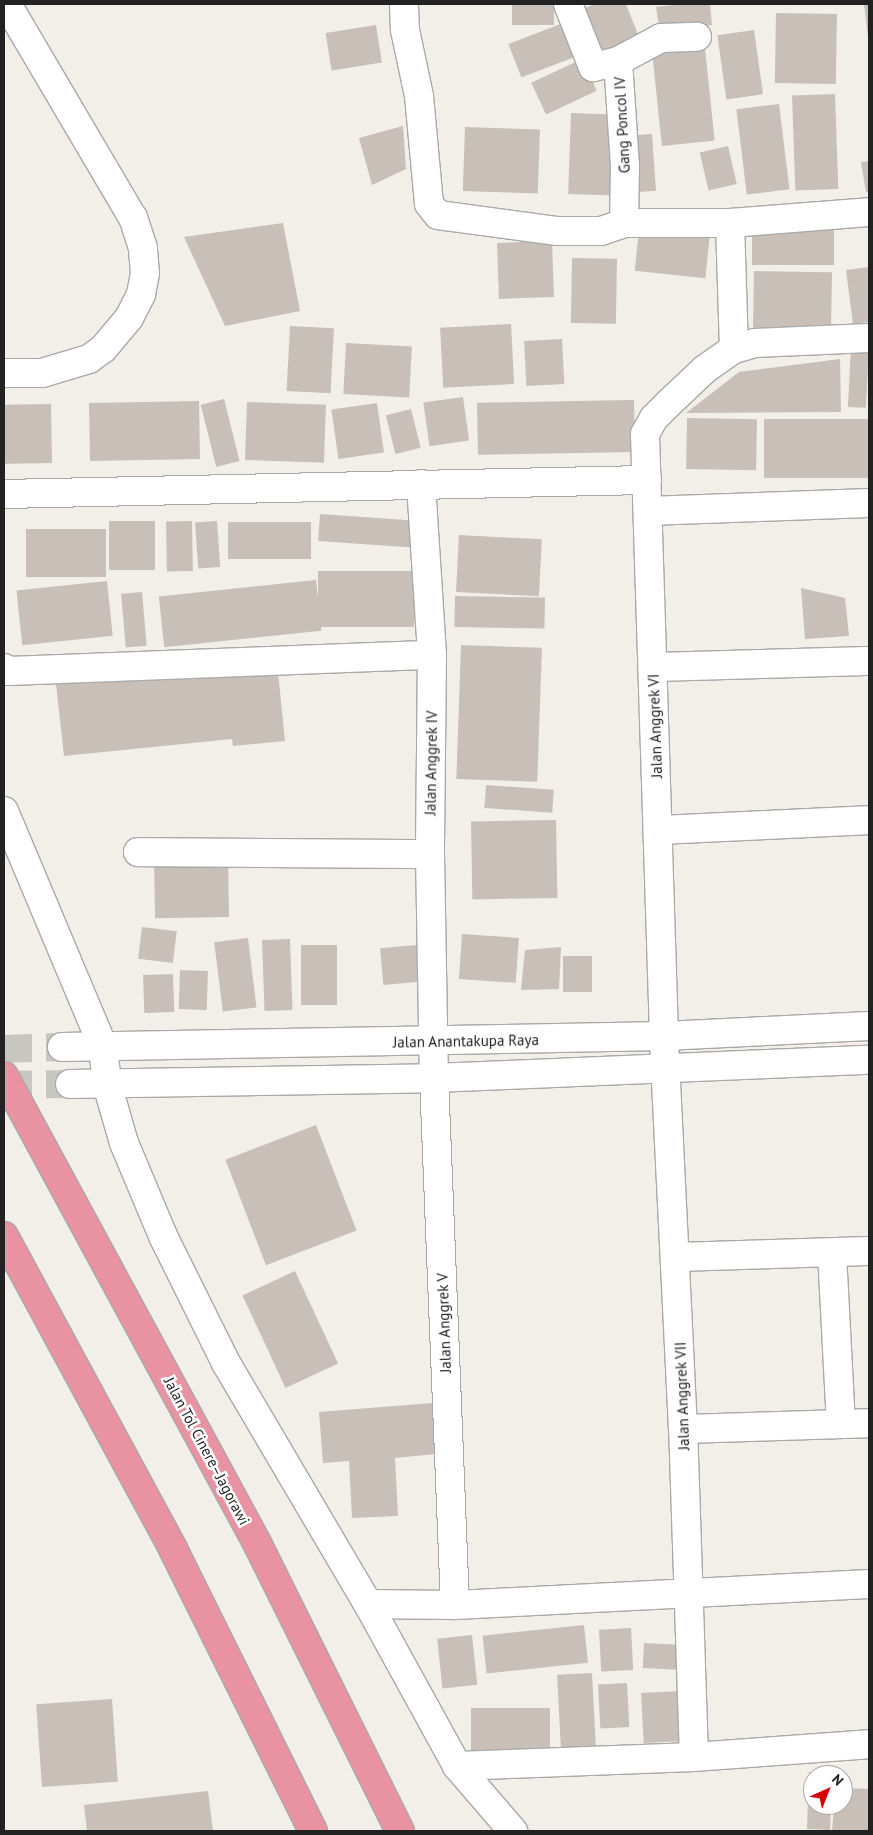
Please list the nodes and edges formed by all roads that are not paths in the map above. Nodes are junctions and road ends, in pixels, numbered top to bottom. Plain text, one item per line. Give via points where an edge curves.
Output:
1 (7, 4) edge
2 (404, 4) edge
3 (568, 4) edge
4 (697, 37) dead end
5 (618, 61) junction
6 (869, 212) edge
7 (624, 223) junction
8 (730, 223) junction
9 (869, 338) edge
10 (734, 349) junction
11 (4, 374) edge
12 (647, 480) junction
13 (421, 484) junction
14 (4, 494) edge
15 (869, 503) edge
16 (648, 510) junction
17 (432, 655) junction
18 (869, 660) edge
19 (653, 667) junction
20 (4, 668) edge
21 (4, 811) edge
22 (869, 820) edge
23 (658, 830) junction
24 (138, 852) dead end
25 (430, 854) junction
26 (869, 1026) edge
27 (664, 1036) junction
28 (434, 1042) junction
29 (103, 1046) junction
30 (62, 1048) tunnel mouth
31 (869, 1060) edge
32 (665, 1070) junction
33 (4, 1076) edge
34 (434, 1078) junction
35 (70, 1084) tunnel mouth
36 (107, 1084) junction
37 (4, 1236) edge
38 (869, 1251) edge
39 (832, 1252) junction
40 (676, 1257) junction
41 (869, 1422) edge
42 (841, 1424) junction
43 (683, 1429) junction
44 (869, 1584) edge
45 (689, 1591) junction
46 (368, 1604) junction
47 (455, 1604) junction
48 (869, 1744) edge
49 (694, 1757) junction
50 (457, 1766) junction
51 (284, 1777) junction
52 (304, 1831) edge
53 (313, 1831) edge
54 (400, 1831) edge
55 (513, 1831) edge

1 - 11 street via 133,218 143,248 145,273 141,294 129,318 103,349 89,359 42,373
2 - 7 street via 405,30 419,96 432,210 447,217 558,231 601,231
3 - 5 street, Gang Poncol IV via 593,68
4 - 5 street via 661,38
5 - 7 street, Gang Poncol IV via 625,166
6 - 8 street
7 - 8 street
8 - 10 street
9 - 10 street via 755,342
10 - 12 street, Jalan Anggrek VI via 705,369 654,418 645,434
12 - 13 street
12 - 16 street, Jalan Anggrek VI
13 - 14 street
13 - 17 street, Jalan Anggrek IV
15 - 16 street
16 - 19 street, Jalan Anggrek VI
17 - 20 street via 9,671
17 - 25 street, Jalan Anggrek IV
18 - 19 street
19 - 23 street, Jalan Anggrek VI
21 - 29 street
22 - 23 street
23 - 27 street, Jalan Anggrek VI
24 - 25 street
25 - 28 street, Jalan Anggrek IV
26 - 27 street, Jalan Anantakupa Raya
27 - 28 street, Jalan Anantakupa Raya
27 - 32 street, Jalan Anggrek VII
28 - 29 street, Jalan Anantakupa Raya
28 - 34 street, Jalan Anggrek V
29 - 30 street, Jalan Anantakupa Raya
29 - 36 street
31 - 32 street
32 - 34 street
32 - 40 street, Jalan Anggrek VII
33 - 54 highway, Jalan Tol Cinere–Jagorawi via 256,1541
34 - 36 street
34 - 47 street, Jalan Anggrek V
35 - 36 street
36 - 46 street via 124,1143 164,1238 222,1355
37 - 51 highway via 173,1549
38 - 39 street
39 - 40 street
39 - 42 street
40 - 43 street, Jalan Anggrek VII
41 - 42 street
42 - 43 street
43 - 45 street, Jalan Anggrek VII
44 - 45 street
45 - 47 street
45 - 49 street, Jalan Anggrek VII
46 - 47 street
46 - 50 street
48 - 49 street
49 - 50 street
50 - 55 street
51 - 52 highway
51 - 53 highway

